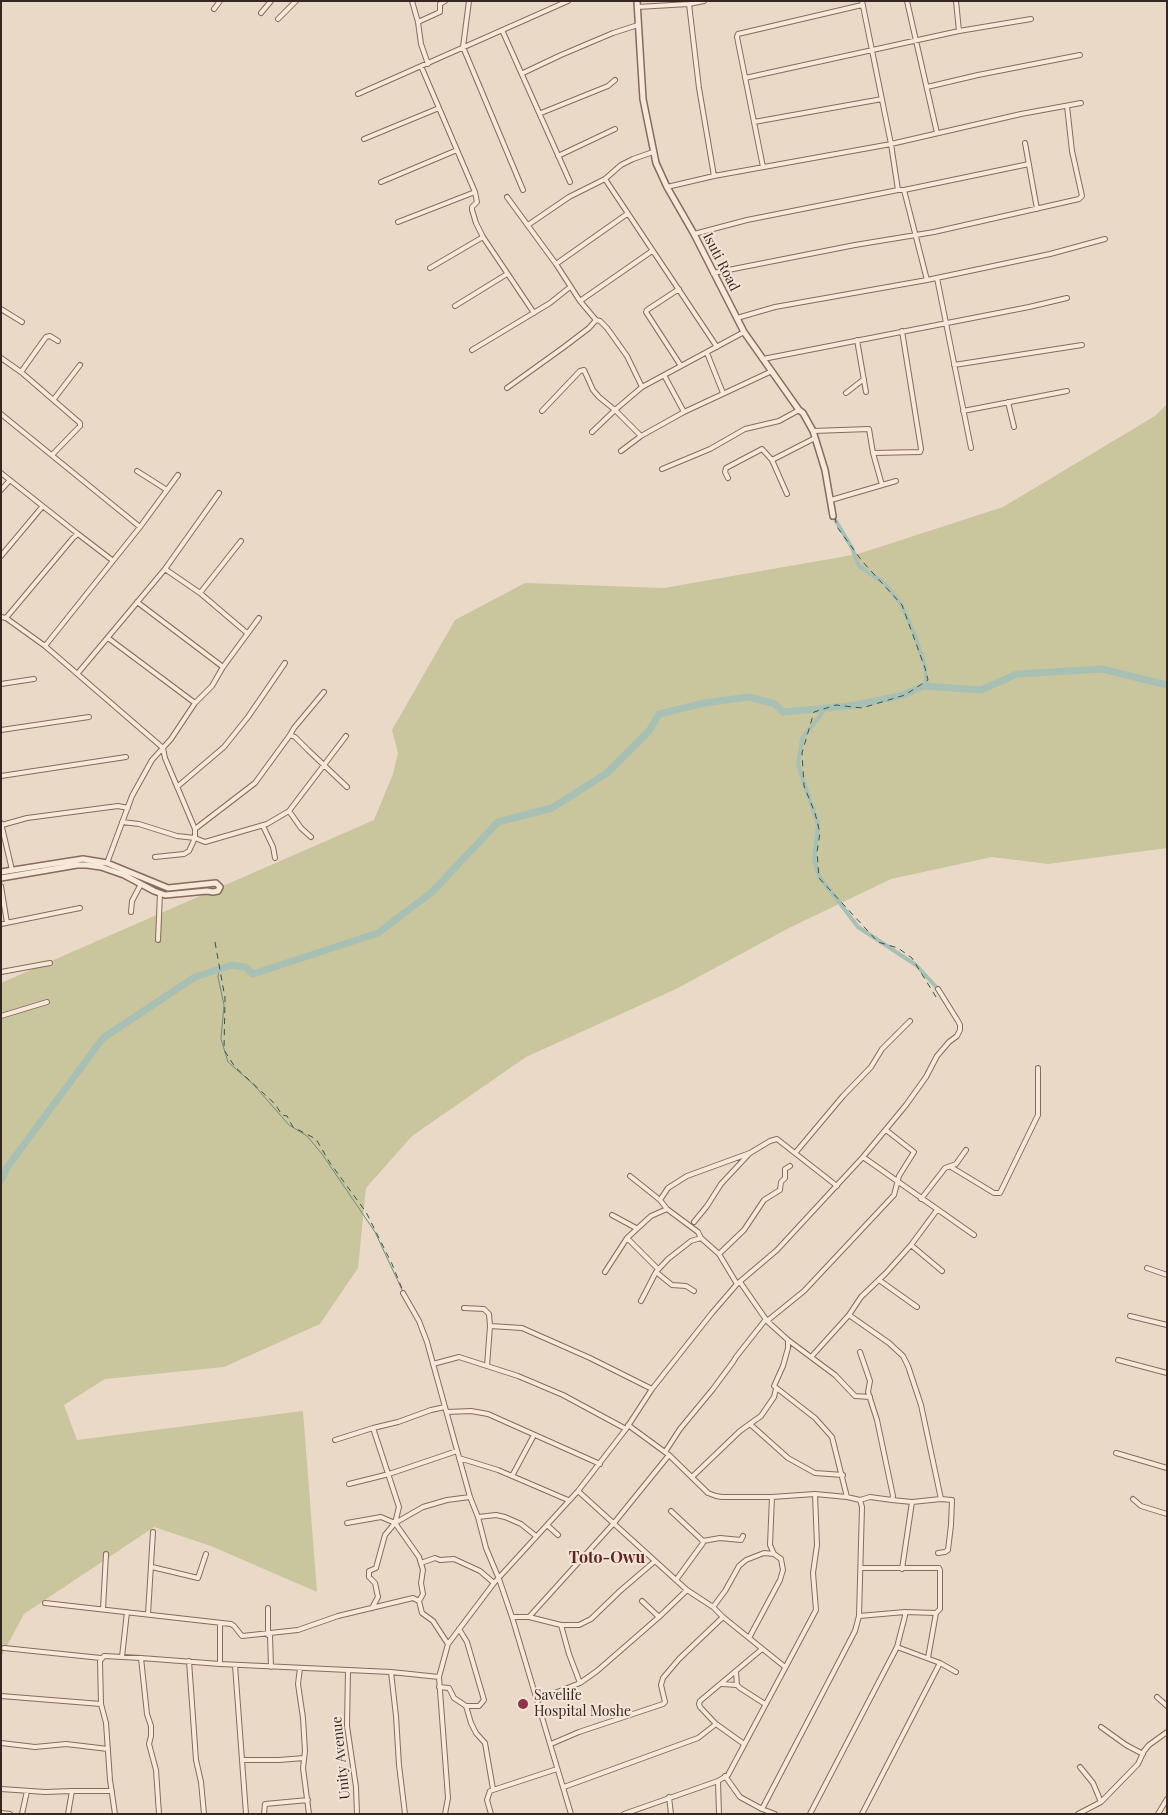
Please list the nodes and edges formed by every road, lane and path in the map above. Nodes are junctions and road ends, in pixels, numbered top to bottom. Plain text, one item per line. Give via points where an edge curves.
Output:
1 (220, 1) edge
2 (271, 1) edge
3 (296, 1) edge
4 (412, 1) edge
5 (445, 1) edge
6 (469, 1) edge
7 (568, 1) edge
8 (704, 1) edge
9 (907, 1) edge
10 (956, 1) edge
11 (862, 3) edge
12 (637, 4) edge
13 (689, 4) junction
14 (214, 9) dead end
15 (260, 13) dead end
16 (278, 19) dead end
17 (1031, 19) dead end
18 (418, 22) junction
19 (638, 25) junction
20 (502, 30) junction
21 (960, 31) junction
22 (916, 41) junction
23 (462, 48) junction
24 (871, 50) junction
25 (1080, 55) dead end
26 (428, 64) junction
27 (421, 66) junction
28 (523, 73) junction
29 (745, 78) junction
30 (616, 80) dead end
31 (927, 87) junction
32 (358, 94) dead end
33 (882, 98) junction
34 (1081, 103) dead end
35 (1067, 106) junction
36 (439, 108) junction
37 (541, 113) junction
38 (754, 122) junction
39 (615, 129) dead end
40 (937, 133) junction
41 (364, 139) dead end
42 (1024, 143) dead end
43 (892, 144) junction
44 (457, 150) junction
45 (653, 152) junction
46 (558, 156) junction
47 (1029, 164) junction
48 (763, 168) junction
49 (714, 176) junction
50 (605, 179) junction
51 (381, 182) dead end
52 (570, 182) dead end
53 (667, 187) junction
54 (523, 190) dead end
55 (898, 190) junction
56 (904, 190) junction
57 (475, 192) junction
58 (507, 197) dead end
59 (1037, 209) junction
60 (627, 214) junction
61 (398, 222) dead end
62 (528, 225) junction
63 (694, 234) junction
64 (915, 235) junction
65 (483, 237) junction
66 (1105, 239) dead end
67 (652, 251) junction
68 (556, 264) junction
69 (430, 268) dead end
70 (713, 273) junction
71 (507, 274) junction
72 (937, 278) junction
73 (927, 280) junction
74 (570, 287) junction
75 (679, 289) junction
76 (1067, 298) dead end
77 (580, 301) junction
78 (455, 306) dead end
79 (1, 309) edge
80 (534, 313) junction
81 (736, 318) junction
82 (596, 320) junction
83 (22, 322) dead end
84 (946, 323) junction
85 (744, 332) junction
86 (902, 332) junction
87 (857, 340) junction
88 (58, 341) dead end
89 (1082, 345) dead end
90 (717, 347) junction
91 (472, 350) dead end
92 (707, 353) junction
93 (1, 358) edge
94 (763, 360) junction
95 (80, 365) dead end
96 (954, 365) junction
97 (681, 366) junction
98 (772, 371) junction
99 (21, 372) junction
100 (664, 375) junction
101 (864, 379) junction
102 (642, 387) junction
103 (507, 388) dead end
104 (1067, 391) dead end
105 (866, 392) dead end
106 (723, 393) junction
107 (846, 394) dead end
108 (54, 399) junction
109 (1008, 402) junction
110 (615, 410) junction
111 (799, 410) junction
112 (963, 410) junction
113 (542, 411) dead end
114 (684, 412) junction
115 (2, 416) edge
116 (1014, 427) dead end
117 (813, 431) junction
118 (592, 432) dead end
119 (641, 436) junction
120 (815, 438) junction
121 (971, 448) dead end
122 (621, 451) dead end
123 (873, 453) junction
124 (52, 454) junction
125 (772, 460) junction
126 (662, 469) dead end
127 (137, 471) dead end
128 (1, 473) edge
129 (178, 475) dead end
130 (728, 478) dead end
131 (10, 480) junction
132 (896, 481) dead end
133 (882, 485) junction
134 (1, 490) edge
135 (168, 490) junction
136 (219, 493) dead end
137 (787, 494) dead end
138 (830, 500) junction
139 (42, 507) junction
140 (833, 516) dead end
141 (140, 527) junction
142 (78, 534) junction
143 (241, 541) dead end
144 (1, 556) edge
145 (112, 560) junction
146 (165, 569) junction
147 (200, 593) junction
148 (137, 602) junction
149 (1, 617) edge
150 (6, 618) junction
151 (259, 618) dead end
152 (248, 633) junction
153 (108, 638) junction
154 (45, 646) junction
155 (285, 662) dead end
156 (224, 667) junction
157 (78, 673) junction
158 (34, 679) dead end
159 (1, 684) edge
160 (324, 692) dead end
161 (195, 703) junction
162 (89, 717) dead end
163 (1, 730) edge
164 (290, 736) junction
165 (346, 736) dead end
166 (163, 748) junction
167 (126, 757) dead end
168 (324, 766) junction
169 (1, 776) edge
170 (177, 787) junction
171 (347, 787) dead end
172 (128, 808) junction
173 (289, 811) junction
174 (122, 822) junction
175 (2, 824) edge
176 (263, 826) junction
177 (195, 829) junction
178 (311, 837) dead end
179 (195, 838) junction
180 (155, 857) dead end
181 (275, 858) dead end
182 (107, 863) junction
183 (49, 867) junction
184 (12, 870) junction
185 (1, 872) edge
186 (1, 878) edge
187 (141, 884) junction
188 (1, 886) edge
189 (160, 893) junction
190 (80, 908) dead end
191 (131, 912) dead end
192 (7, 923) junction
193 (1, 924) edge
194 (158, 940) dead end
195 (50, 963) dead end
196 (1, 972) edge
197 (938, 989) dead end
198 (47, 1002) dead end
199 (1, 1016) edge
200 (910, 1020) dead end
201 (1038, 1068) dead end
202 (886, 1130) junction
203 (966, 1150) dead end
204 (796, 1152) junction
205 (750, 1153) junction
206 (863, 1157) junction
207 (790, 1166) dead end
208 (951, 1167) junction
209 (630, 1176) dead end
210 (898, 1181) junction
211 (837, 1186) junction
212 (921, 1199) junction
213 (660, 1200) junction
214 (667, 1209) junction
215 (936, 1210) junction
216 (612, 1215) dead end
217 (694, 1222) dead end
218 (636, 1228) junction
219 (974, 1235) dead end
220 (626, 1238) junction
221 (701, 1238) junction
222 (911, 1245) junction
223 (719, 1254) junction
224 (1147, 1268) dead end
225 (657, 1270) junction
226 (942, 1271) dead end
227 (605, 1272) dead end
228 (1167, 1275) edge
229 (879, 1280) junction
230 (738, 1283) junction
231 (694, 1291) dead end
232 (403, 1293) dead end
233 (641, 1300) dead end
234 (917, 1307) dead end
235 (464, 1308) dead end
236 (849, 1315) junction
237 (1130, 1316) dead end
238 (767, 1320) junction
239 (1167, 1325) edge
240 (490, 1326) junction
241 (788, 1340) junction
242 (860, 1352) dead end
243 (812, 1356) junction
244 (1118, 1360) dead end
245 (433, 1364) junction
246 (487, 1366) junction
247 (1167, 1373) edge
248 (652, 1389) junction
249 (776, 1389) junction
250 (870, 1397) junction
251 (446, 1407) junction
252 (447, 1412) junction
253 (750, 1424) junction
254 (627, 1427) junction
255 (373, 1428) junction
256 (534, 1435) junction
257 (335, 1440) dead end
258 (457, 1451) junction
259 (1116, 1453) dead end
260 (667, 1454) junction
261 (458, 1458) junction
262 (600, 1464) junction
263 (1167, 1468) edge
264 (389, 1474) junction
265 (843, 1475) junction
266 (512, 1476) junction
267 (692, 1476) junction
268 (349, 1484) dead end
269 (578, 1491) junction
270 (815, 1494) junction
271 (470, 1497) junction
272 (772, 1497) junction
273 (847, 1497) junction
274 (941, 1499) junction
275 (1133, 1499) dead end
276 (568, 1500) junction
277 (860, 1500) junction
278 (892, 1500) junction
279 (912, 1502) junction
280 (671, 1511) dead end
281 (1167, 1514) edge
282 (478, 1517) junction
283 (347, 1523) dead end
284 (395, 1523) junction
285 (614, 1523) junction
286 (546, 1525) junction
287 (153, 1532) dead end
288 (558, 1535) dead end
289 (536, 1536) junction
290 (743, 1536) dead end
291 (703, 1542) junction
292 (770, 1545) junction
293 (764, 1553) junction
294 (938, 1553) dead end
295 (106, 1554) dead end
296 (206, 1554) dead end
297 (774, 1554) junction
298 (655, 1561) junction
299 (421, 1563) junction
300 (152, 1567) junction
301 (861, 1568) junction
302 (902, 1569) junction
303 (499, 1579) junction
304 (676, 1580) junction
305 (494, 1583) junction
306 (686, 1590) junction
307 (378, 1596) junction
308 (419, 1601) junction
309 (642, 1601) dead end
310 (45, 1603) dead end
311 (384, 1604) junction
312 (713, 1607) junction
313 (268, 1608) dead end
314 (372, 1608) junction
315 (103, 1609) junction
316 (126, 1612) junction
317 (905, 1612) junction
318 (936, 1613) junction
319 (148, 1614) junction
320 (659, 1616) junction
321 (859, 1616) junction
322 (512, 1617) junction
323 (529, 1617) junction
324 (723, 1617) junction
325 (220, 1623) junction
326 (561, 1625) junction
327 (459, 1629) junction
328 (269, 1635) junction
329 (750, 1638) junction
330 (448, 1644) junction
331 (897, 1647) junction
332 (4, 1648) dead end
333 (762, 1649) junction
334 (122, 1657) junction
335 (101, 1658) junction
336 (142, 1658) junction
337 (928, 1658) junction
338 (189, 1661) junction
339 (940, 1663) junction
340 (220, 1664) junction
341 (235, 1665) junction
342 (271, 1667) junction
343 (785, 1667) junction
344 (300, 1668) junction
345 (348, 1670) junction
346 (391, 1672) junction
347 (736, 1672) junction
348 (956, 1672) dead end
349 (439, 1677) junction
350 (580, 1683) junction
351 (722, 1684) junction
352 (737, 1685) junction
353 (439, 1687) junction
354 (1, 1696) edge
355 (1157, 1696) dead end
356 (537, 1700) junction
357 (101, 1704) junction
358 (765, 1704) junction
359 (466, 1706) junction
360 (1167, 1706) edge
361 (716, 1724) junction
362 (1101, 1727) dead end
363 (1167, 1732) edge
364 (1, 1743) edge
365 (551, 1744) junction
366 (744, 1744) junction
367 (108, 1749) junction
368 (1143, 1754) junction
369 (304, 1758) junction
370 (242, 1760) junction
371 (1080, 1767) dead end
372 (558, 1769) junction
373 (725, 1776) junction
374 (718, 1780) junction
375 (564, 1787) junction
376 (1, 1789) edge
377 (493, 1789) junction
378 (26, 1791) junction
379 (72, 1791) junction
380 (112, 1791) junction
381 (669, 1797) junction
382 (1167, 1799) edge
383 (308, 1800) junction
384 (1101, 1802) junction
385 (762, 1809) junction
386 (1, 1813) edge
387 (627, 1813) edge
388 (10, 1814) edge
389 (22, 1814) edge
390 (68, 1814) edge
391 (115, 1814) edge
392 (159, 1814) edge
393 (204, 1814) edge
394 (246, 1814) edge
395 (264, 1814) edge
396 (309, 1814) edge
397 (357, 1814) edge
398 (405, 1814) edge
399 (445, 1814) edge
400 (491, 1814) edge
401 (572, 1814) edge
402 (671, 1814) edge
403 (719, 1814) edge
404 (775, 1814) edge
405 (810, 1814) edge
406 (862, 1814) edge
407 (1078, 1814) edge
408 (1158, 1814) edge

1 - 14 street
2 - 15 street
3 - 16 street
4 - 18 street
5 - 18 street via 440,4 440,12
6 - 23 street
7 - 20 street
8 - 13 street
9 - 22 street
10 - 21 street
11 - 24 street
11 - 29 street via 738,34
12 - 13 street
12 - 19 street, Isuti Road
13 - 49 street
17 - 21 street
18 - 26 street
19 - 28 street via 613,32
19 - 45 street, Isuti Road via 643,99
20 - 23 street
20 - 28 street
21 - 22 street
22 - 24 street
22 - 31 street
23 - 26 street
23 - 54 street
24 - 29 street
24 - 33 street
25 - 31 street
26 - 27 street
27 - 32 street
27 - 36 street
28 - 37 street
29 - 38 street
30 - 37 street
31 - 40 street
33 - 38 street
33 - 43 street
34 - 35 street
35 - 40 street
35 - 59 street via 1081,198
36 - 41 street
36 - 44 street
37 - 46 street
38 - 48 street
39 - 46 street
40 - 43 street
42 - 47 street
43 - 48 street
43 - 55 street
44 - 51 street
44 - 57 street
45 - 50 street via 621,165
45 - 53 street, Isuti Road
46 - 52 street
47 - 56 street
47 - 59 street
48 - 49 street
49 - 53 street
50 - 60 street
50 - 62 street via 564,200
53 - 63 street, Isuti Road
55 - 56 street
55 - 63 street via 747,220
56 - 64 street
57 - 61 street
57 - 65 street via 477,202 472,210
58 - 62 street
59 - 64 street
60 - 67 street
60 - 68 street
62 - 68 street
63 - 70 street, Isuti Road
64 - 70 street
64 - 73 street
65 - 69 street
65 - 71 street
66 - 72 street
67 - 75 street
67 - 77 street
68 - 74 street
70 - 81 street, Isuti Road
71 - 78 street
71 - 80 street
72 - 73 street
72 - 84 street
73 - 81 street via 775,306
74 - 77 street
74 - 80 street
75 - 90 street
75 - 97 street via 646,312
76 - 84 street
77 - 82 street
79 - 83 street
80 - 91 street
81 - 85 street, Isuti Road
82 - 102 street via 607,328 627,356
82 - 103 street
84 - 86 street
84 - 96 street
85 - 90 street
85 - 94 street, Isuti Road
86 - 87 street
86 - 123 street via 920,452
87 - 94 street
87 - 101 street
88 - 99 street via 46,337
89 - 96 street
90 - 92 street
92 - 97 street
92 - 106 street
93 - 99 street
94 - 98 street, Isuti Road
95 - 108 street
96 - 112 street
97 - 100 street
98 - 106 street
98 - 111 street, Isuti Road
99 - 108 street
100 - 102 street
100 - 114 street
101 - 105 street
101 - 107 street
102 - 110 street
104 - 109 street
106 - 114 street
108 - 124 street via 80,422 80,426
109 - 112 street
109 - 116 street
110 - 113 street via 599,398 582,370
110 - 118 street
110 - 119 street
111 - 117 street, Isuti Road
111 - 126 street via 779,421 745,429 710,449
112 - 121 street
114 - 119 street
115 - 124 street
117 - 120 street, Isuti Road
117 - 123 street via 869,429
119 - 122 street
120 - 125 street
120 - 138 street, Isuti Road
123 - 133 street
124 - 141 street
125 - 130 street via 760,449 726,468
125 - 137 street
127 - 135 street
128 - 131 street
129 - 135 street
131 - 134 street
131 - 139 street
132 - 133 street
133 - 138 street
135 - 141 street
136 - 146 street
138 - 140 street, Isuti Road
139 - 142 street
139 - 144 street
141 - 145 street
142 - 145 street
142 - 150 street
143 - 147 street
145 - 154 street
146 - 147 street
146 - 148 street
147 - 152 street
148 - 153 street
148 - 156 street
149 - 150 street
150 - 154 street
151 - 152 street
152 - 156 street
153 - 157 street
153 - 161 street
154 - 157 street
155 - 170 street via 234,736
156 - 161 street via 212,686
157 - 166 street
158 - 159 street
160 - 164 street
161 - 166 street
162 - 163 street
164 - 168 street via 295,737
164 - 177 street via 255,783
165 - 168 street
166 - 170 street
166 - 172 street via 152,760
167 - 169 street
168 - 171 street
168 - 173 street
170 - 177 street
172 - 174 street
172 - 175 street via 118,806
173 - 176 street
173 - 178 street
174 - 179 street
174 - 182 street
175 - 184 street
176 - 179 street via 205,842
176 - 181 street
177 - 179 street
179 - 180 street via 184,854
182 - 183 street via 84,859
182 - 189 street via 168,888 216,883 220,886 214,892
183 - 184 street
183 - 186 street
183 - 187 street via 101,867
184 - 185 street
187 - 189 street
187 - 191 street via 132,901
188 - 192 street
189 - 194 street
190 - 192 street
192 - 193 street
195 - 196 street
197 - 202 street via 960,1030 937,1056
198 - 199 street
200 - 204 street
201 - 208 street via 1038,1115 1000,1193
202 - 206 street
202 - 210 street via 914,1152
203 - 208 street
204 - 205 street via 777,1139
204 - 211 street
205 - 213 street via 687,1176 668,1188
205 - 217 street via 721,1184
206 - 210 street
206 - 211 street
207 - 223 street via 784,1169 785,1178 780,1190 764,1200 744,1230
208 - 212 street via 942,1172
209 - 213 street
210 - 212 street
210 - 238 street via 894,1195 855,1238 804,1291
211 - 230 street via 777,1250
212 - 215 street
213 - 214 street
214 - 218 street
214 - 221 street via 698,1232
215 - 219 street
215 - 222 street
216 - 218 street
218 - 220 street
220 - 225 street
220 - 227 street
221 - 223 street
221 - 225 street via 691,1241
222 - 226 street
222 - 229 street
223 - 230 street
224 - 228 street
225 - 231 street via 672,1285 686,1286
225 - 233 street
229 - 234 street
229 - 236 street via 861,1297
230 - 238 street
230 - 248 street
232 - 245 street via 419,1321
235 - 240 street via 484,1309 489,1314
236 - 243 street
236 - 274 street via 903,1356 921,1405
237 - 239 street
238 - 241 street
238 - 260 street via 680,1429
240 - 246 street
240 - 248 street via 533,1332
241 - 243 street
241 - 249 street via 783,1366 774,1386
242 - 250 street via 870,1381
243 - 250 street via 855,1396
244 - 247 street
245 - 246 street via 459,1357
245 - 251 street
246 - 254 street via 563,1395
248 - 254 street
249 - 253 street via 761,1416
249 - 265 street via 830,1433
250 - 278 street
251 - 252 street
251 - 255 street
252 - 256 street via 488,1414
252 - 258 street
253 - 265 street via 788,1458 815,1473
253 - 267 street
254 - 260 street
254 - 262 street
255 - 257 street
255 - 264 street
256 - 262 street
256 - 266 street
258 - 261 street
258 - 264 street
259 - 263 street
260 - 267 street
260 - 285 street
261 - 266 street
261 - 271 street
262 - 269 street
264 - 268 street
264 - 284 street via 399,1507
265 - 273 street
266 - 276 street
267 - 272 street via 708,1493 722,1498
269 - 276 street
269 - 285 street
270 - 272 street
270 - 273 street
270 - 343 street via 817,1545 813,1573 816,1610
271 - 282 street
271 - 284 street via 422,1507
272 - 292 street
273 - 277 street
274 - 279 street
274 - 294 street via 952,1500 952,1510 948,1550
275 - 281 street via 1141,1506
276 - 286 street
277 - 278 street via 870,1497
277 - 301 street
278 - 279 street
279 - 302 street
280 - 291 street
282 - 289 street via 504,1517 521,1524
282 - 303 street
283 - 284 street via 381,1517
284 - 299 street via 417,1552
284 - 307 street via 385,1535 376,1568 369,1571
285 - 298 street
285 - 323 street
286 - 288 street
286 - 289 street
287 - 300 street
289 - 303 street
290 - 291 street via 742,1540 720,1538
291 - 304 street
292 - 293 street
292 - 297 street
293 - 297 street
293 - 312 street via 738,1566
295 - 315 street
296 - 300 street via 198,1578
297 - 329 street via 781,1559 783,1570
298 - 304 street
298 - 326 street via 591,1619 579,1625
299 - 305 street via 435,1558 454,1559 480,1571
299 - 308 street via 423,1594
300 - 319 street
301 - 302 street
301 - 321 street
302 - 318 street via 938,1568 942,1572 940,1609
303 - 305 street
303 - 322 street
304 - 306 street
305 - 327 street
306 - 312 street
306 - 320 street
307 - 311 street
307 - 314 street
308 - 311 street via 413,1598
308 - 330 street via 422,1613 432,1620
309 - 320 street
310 - 315 street
311 - 314 street
312 - 324 street
313 - 328 street
314 - 328 street via 298,1630
315 - 316 street
316 - 319 street
316 - 334 street
317 - 318 street
317 - 321 street
317 - 331 street
318 - 337 street
319 - 325 street
320 - 350 street
321 - 385 street via 855,1631
322 - 323 street
322 - 356 street
323 - 326 street
324 - 329 street
324 - 365 street via 663,1678 663,1704
325 - 328 street via 234,1626 242,1636
325 - 340 street
326 - 350 street
327 - 330 street
327 - 359 street via 467,1642 484,1700 479,1706
328 - 342 street
329 - 333 street
330 - 349 street
331 - 337 street
331 - 405 street
332 - 335 street
333 - 343 street
333 - 347 street
334 - 335 street
334 - 336 street
335 - 357 street
336 - 338 street
336 - 392 street
337 - 339 street
338 - 340 street
338 - 393 street via 196,1760
339 - 348 street
339 - 406 street
340 - 341 street
341 - 342 street
341 - 370 street
342 - 344 street
343 - 358 street
344 - 345 street
344 - 369 street via 298,1684
345 - 346 street
345 - 397 street, Unity Avenue via 347,1726
346 - 349 street
346 - 398 street
347 - 351 street
347 - 352 street
349 - 353 street
350 - 356 street
351 - 352 street
351 - 361 street via 700,1701 699,1706
352 - 358 street
353 - 359 street via 449,1688 454,1698
353 - 399 street via 448,1798
354 - 357 street
355 - 360 street
356 - 365 street
357 - 367 street
358 - 366 street
359 - 377 street via 471,1723 485,1745
361 - 366 street
361 - 375 street via 698,1738
362 - 368 street
363 - 368 street via 1149,1745
364 - 367 street via 66,1744
365 - 372 street
366 - 373 street
367 - 380 street
368 - 384 street via 1133,1770
369 - 370 street
369 - 383 street
370 - 394 street
371 - 384 street via 1093,1783
372 - 375 street
372 - 377 street
373 - 374 street
373 - 385 street via 740,1797
374 - 381 street
374 - 403 street
375 - 401 street
376 - 378 street
377 - 400 street via 487,1800
378 - 379 street
378 - 389 street
379 - 380 street
379 - 390 street
380 - 391 street
381 - 387 street
381 - 402 street
382 - 408 street
383 - 395 street via 265,1804
383 - 396 street
384 - 407 street
385 - 404 street
386 - 388 street

